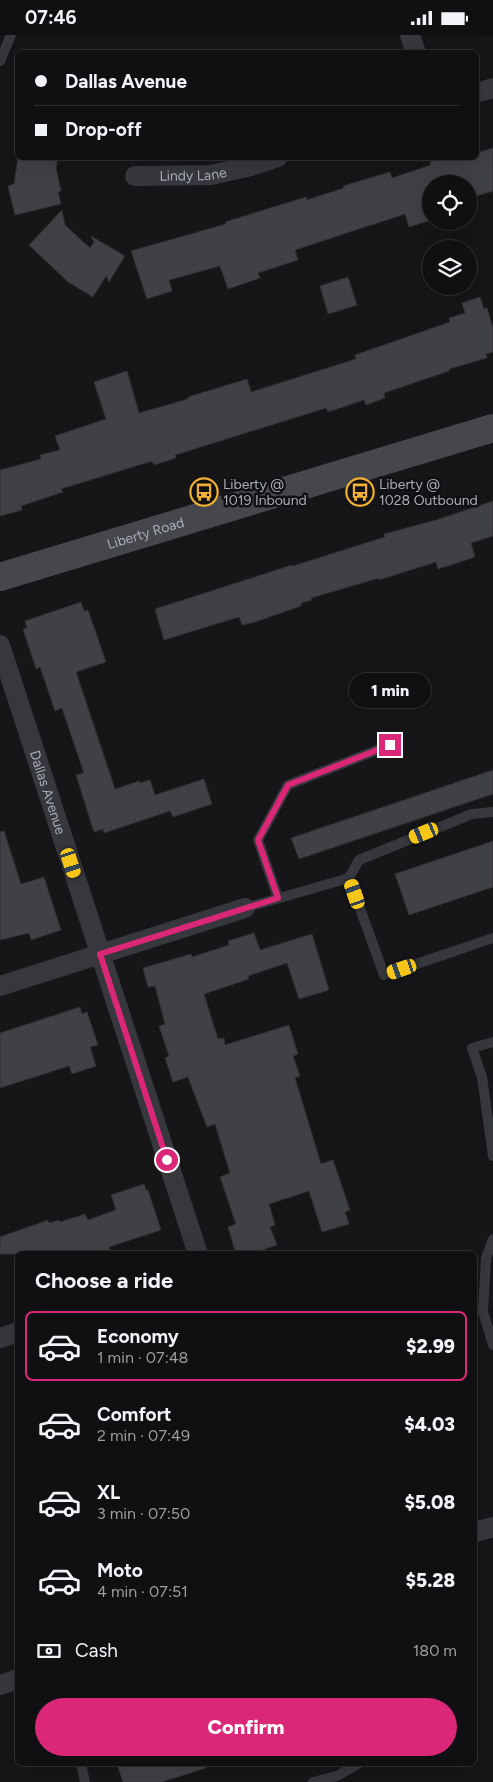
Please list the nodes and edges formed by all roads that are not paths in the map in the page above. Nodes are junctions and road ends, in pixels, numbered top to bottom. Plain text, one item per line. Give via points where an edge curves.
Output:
1 (11, 35) edge
2 (410, 35) edge
3 (415, 50) edge
4 (0, 61) edge
5 (493, 89) edge
6 (479, 92) edge
7 (269, 160) edge
8 (135, 176) dead end
9 (493, 428) edge
10 (0, 577) edge
11 (0, 645) edge
12 (390, 745) dead end
13 (493, 812) edge
14 (349, 877) junction
15 (278, 898) junction
16 (246, 908) joint
17 (493, 938) edge
18 (100, 954) junction
19 (0, 986) edge
20 (493, 1042) edge
21 (493, 1156) edge
22 (493, 1239) edge
23 (197, 1251) edge
24 (15, 1333) edge
25 (0, 1338) edge
26 (493, 1345) edge
27 (493, 1527) edge
28 (477, 1532) edge
29 (15, 1680) edge
30 (0, 1685) edge
31 (81, 1766) edge
32 (354, 1766) edge
33 (85, 1782) edge
34 (313, 1782) edge

1 - 4 lane
2 - 3 street
5 - 6 street
7 - 8 street, Lindy Lane via 210,175
9 - 10 main road, Liberty Road
11 - 18 street, Dallas Avenue
12 - 15 lane via 288,785 258,840
13 - 14 lane via 472,814 359,859
14 - 15 lane
14 - 17 lane via 384,975
15 - 16 lane
16 - 18 street
18 - 19 street
18 - 23 street, Dallas Avenue
20 - 21 lane via 472,1048 482,1077
22 - 26 lane via 486,1258 483,1312
24 - 25 street
27 - 28 street
29 - 30 street
31 - 33 lane
32 - 34 lane via 337,1776

